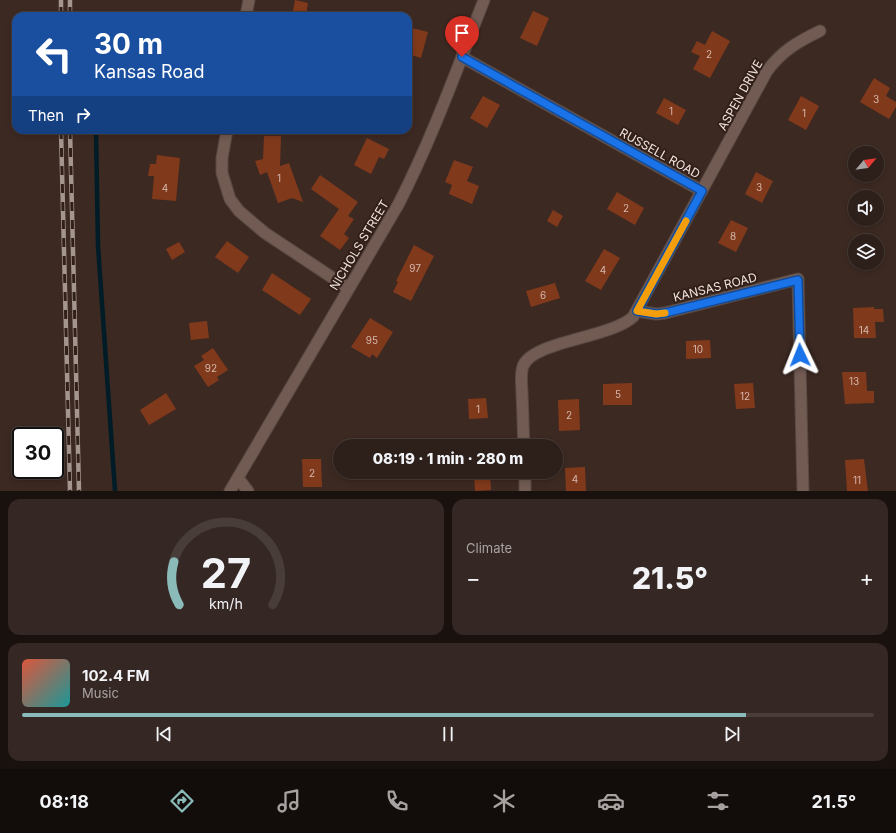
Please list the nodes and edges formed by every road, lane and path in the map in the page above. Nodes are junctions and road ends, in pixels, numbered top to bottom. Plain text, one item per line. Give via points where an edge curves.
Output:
1 (249, 0) edge
2 (484, 0) edge
3 (247, 12) edge
4 (820, 31) dead end
5 (462, 57) junction
6 (225, 134) edge
7 (702, 191) junction
8 (348, 288) junction
9 (637, 311) junction
10 (524, 439) edge
11 (238, 478) junction
12 (524, 479) edge
13 (230, 491) edge
14 (248, 491) edge
15 (525, 491) edge
16 (803, 491) edge

1 - 3 street
2 - 5 street, NICHOLS STREET
4 - 7 street, ASPEN DRIVE via 777,57
5 - 7 street, RUSSELL ROAD
5 - 8 street, NICHOLS STREET via 413,176
6 - 8 street via 222,173 230,199 239,211 265,233
7 - 9 street, RUSSELL ROAD
8 - 11 street, NICHOLS STREET
9 - 10 street, RUSSELL ROAD via 622,325 538,351 526,360 522,374
9 - 16 street, KANSAS ROAD via 665,313 798,280
11 - 13 street, NICHOLS STREET
11 - 14 street
12 - 15 street

